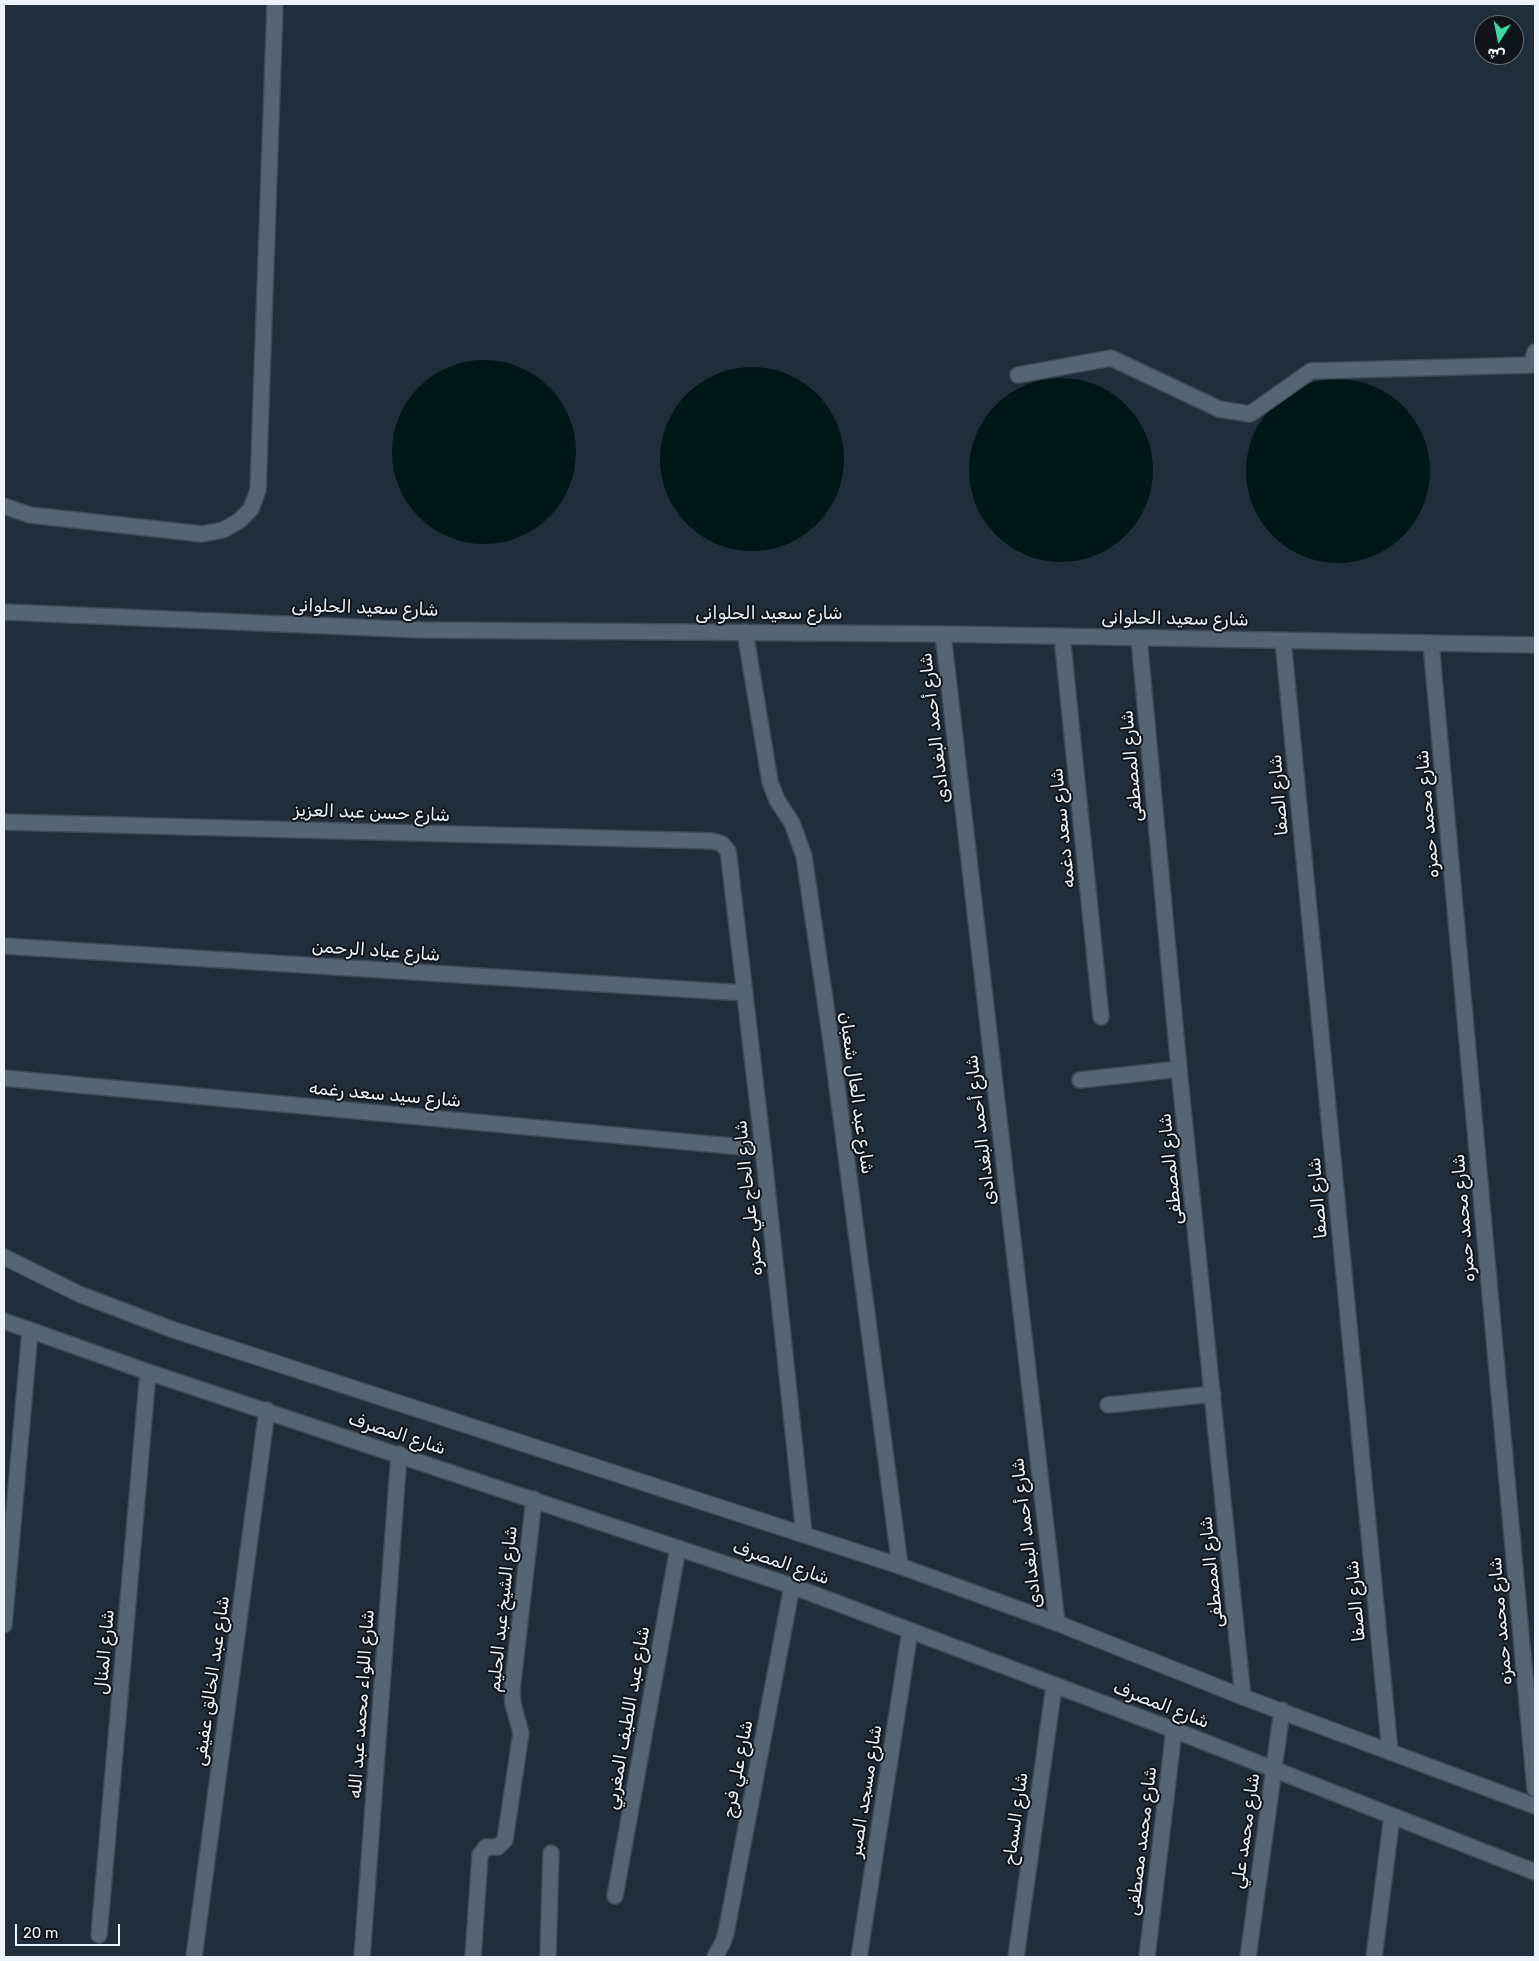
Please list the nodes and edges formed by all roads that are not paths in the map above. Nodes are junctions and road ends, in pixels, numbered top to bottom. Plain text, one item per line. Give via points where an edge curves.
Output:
1 (276, 4) edge
2 (1535, 352) edge
3 (1018, 375) dead end
4 (4, 506) edge
5 (4, 612) edge
6 (745, 632) junction
7 (943, 634) junction
8 (1062, 636) junction
9 (1139, 638) junction
10 (1283, 640) junction
11 (1431, 643) junction
12 (1535, 645) edge
13 (4, 822) edge
14 (729, 858) joint
15 (4, 946) edge
16 (745, 993) junction
17 (1101, 1017) dead end
18 (1179, 1069) junction
19 (4, 1078) edge
20 (1080, 1080) dead end
21 (763, 1149) junction
22 (4, 1257) edge
23 (4, 1321) edge
24 (30, 1331) junction
25 (148, 1372) junction
26 (1213, 1394) junction
27 (1108, 1404) dead end
28 (267, 1410) junction
29 (399, 1454) junction
30 (534, 1499) junction
31 (804, 1534) junction
32 (678, 1548) junction
33 (900, 1566) junction
34 (792, 1586) junction
35 (1057, 1623) junction
36 (4, 1625) edge
37 (910, 1631) junction
38 (1054, 1686) junction
39 (1243, 1697) junction
40 (1282, 1710) junction
41 (1174, 1730) junction
42 (1390, 1752) junction
43 (1274, 1770) junction
44 (1535, 1789) edge
45 (1535, 1806) edge
46 (1392, 1816) junction
47 (551, 1853) dead end
48 (1535, 1872) edge
49 (615, 1896) dead end
50 (99, 1935) dead end
51 (194, 1957) edge
52 (362, 1957) edge
53 (473, 1957) edge
54 (548, 1957) edge
55 (715, 1957) edge
56 (859, 1957) edge
57 (1016, 1957) edge
58 (1147, 1957) edge
59 (1248, 1957) edge
60 (1374, 1957) edge

1 - 4 street via 258,490 251,509 223,530 202,534 30,515
2 - 3 street via 1531,364 1311,371 1250,414 1219,410 1111,358
5 - 6 street, شارع سعيد الحلوانى via 422,630
6 - 7 street, شارع سعيد الحلوانى
6 - 33 street, شارع عبد العال شعبان via 770,782 792,823 804,856
7 - 8 street, شارع سعيد الحلوانى
7 - 35 street, شارع أحمد البغدادى
8 - 9 street, شارع سعيد الحلوانى
8 - 17 street, شارع سعد دغمه
9 - 10 street, شارع سعيد الحلوانى
9 - 18 street, شارع المصطفى
10 - 11 street, شارع سعيد الحلوانى
10 - 42 street, شارع الصفا
11 - 12 street, شارع سعيد الحلوانى
11 - 44 street, شارع محمد حمزه
13 - 14 street, شارع حسن عبد العزيز via 713,841 722,844
14 - 16 street, شارع الحاج علي حمزه
15 - 16 street, شارع عباد الرحمن
16 - 21 street, شارع الحاج علي حمزه
18 - 20 street
18 - 26 street, شارع المصطفى
19 - 21 street, شارع سيد سعد رغمه
21 - 31 street, شارع الحاج علي حمزه
22 - 31 street, شارع المصرف via 80,1294 171,1328
23 - 24 street, شارع المصرف
24 - 25 street, شارع المصرف
24 - 36 street
25 - 28 street, شارع المصرف
25 - 50 street, شارع المنال
26 - 27 street
26 - 39 street, شارع المصطفى
28 - 29 street, شارع المصرف
28 - 51 street, شارع عبد الخالق عفيفى
29 - 30 street, شارع المصرف
29 - 52 street, شارع اللواء محمد عبد الله
30 - 32 street, شارع المصرف
30 - 53 street, شارع الشيخ عبد الحليم via 512,1690 512,1704 521,1733 505,1840 498,1846 486,1847 480,1855
31 - 33 street, شارع المصرف
32 - 34 street, شارع المصرف
32 - 49 street, شارع عبد اللطيف المغربي
33 - 35 street, شارع المصرف
34 - 37 street, شارع المصرف
34 - 55 street, شارع علي فرج via 726,1933
35 - 39 street, شارع المصرف
37 - 38 street, شارع المصرف
37 - 56 street, شارع مسجد الصبر
38 - 41 street, شارع المصرف
38 - 57 street, شارع السماح
39 - 40 street, شارع المصرف
40 - 42 street, شارع المصرف
40 - 43 street, شارع محمد علي
41 - 43 street, شارع المصرف
41 - 58 street, شارع محمد مصطفى
42 - 45 street, شارع المصرف
43 - 46 street, شارع المصرف
43 - 59 street, شارع محمد علي
46 - 48 street, شارع المصرف
46 - 60 street
47 - 54 street

